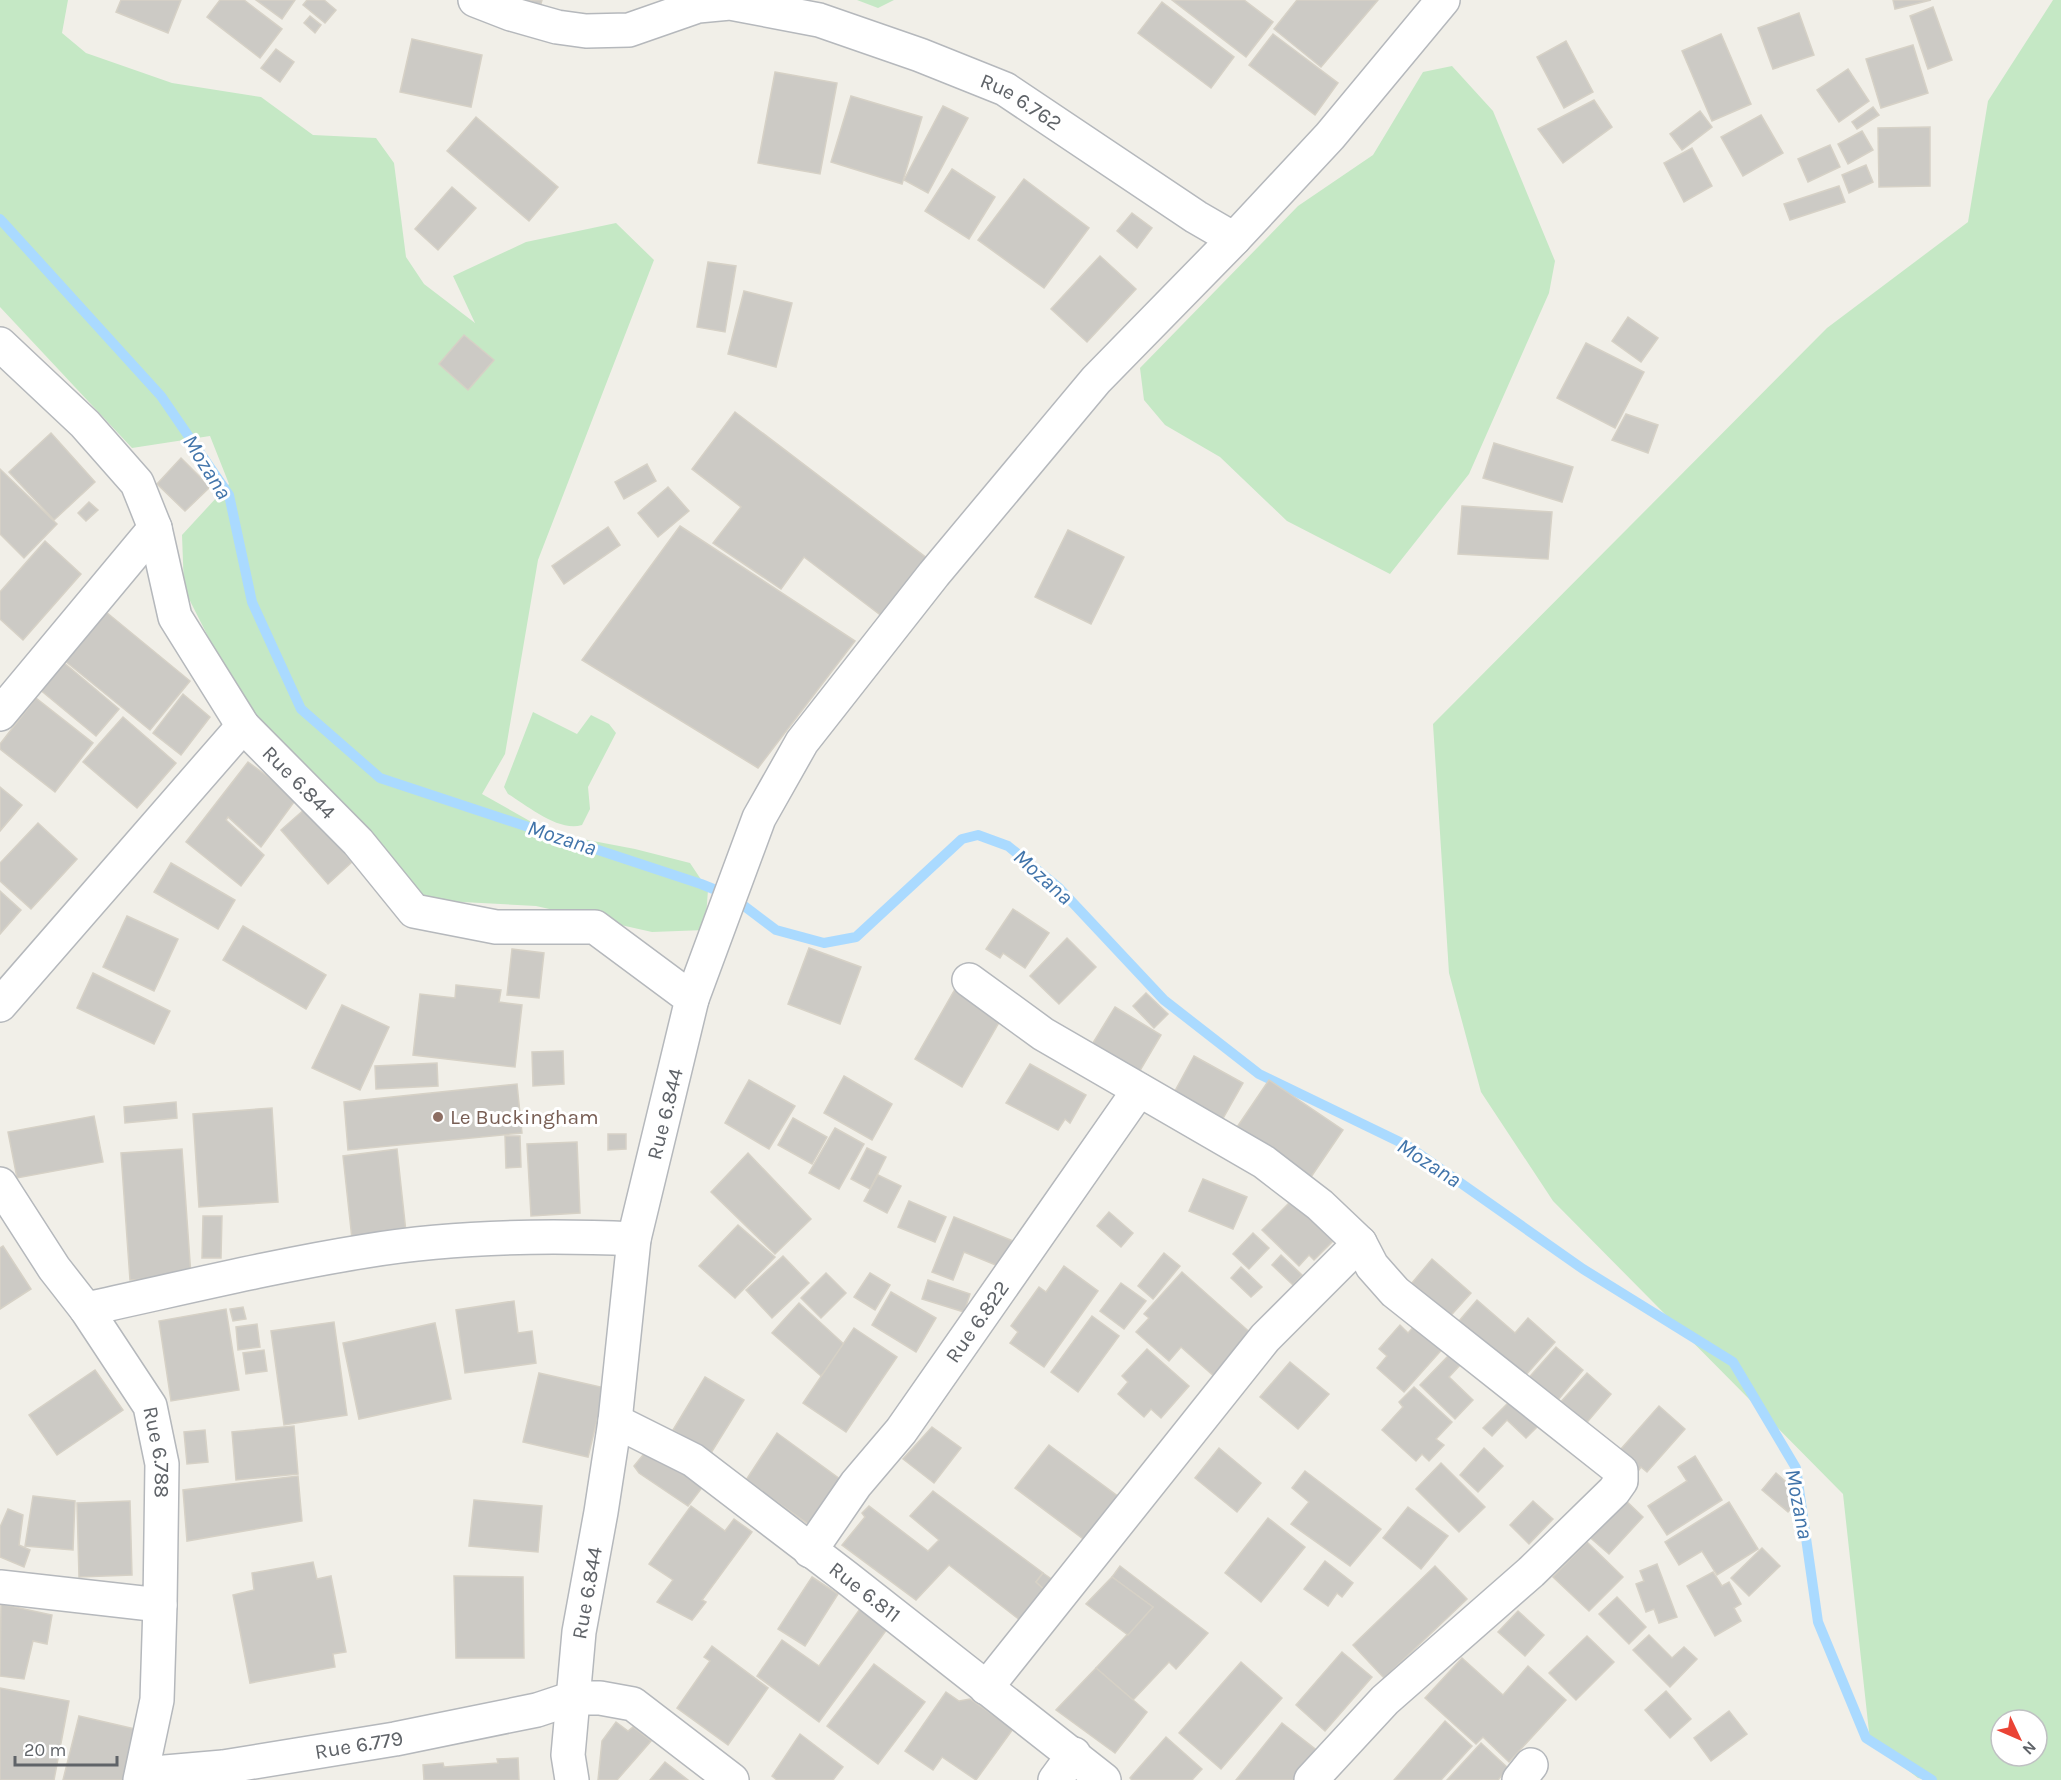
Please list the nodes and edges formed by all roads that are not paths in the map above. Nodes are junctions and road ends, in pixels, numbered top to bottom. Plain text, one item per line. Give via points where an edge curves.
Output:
1 (475, 0) edge
2 (1431, 4) edge
3 (1234, 239) junction
4 (0, 344) edge
5 (155, 528) junction
6 (0, 714) edge
7 (243, 726) junction
8 (969, 980) dead end
9 (692, 999) junction
10 (0, 1005) edge
11 (1139, 1090) junction
12 (0, 1184) edge
13 (634, 1239) junction
14 (1360, 1242) junction
15 (86, 1309) junction
16 (615, 1421) junction
17 (810, 1551) junction
18 (0, 1587) edge
19 (160, 1605) junction
20 (986, 1688) junction
21 (573, 1698) junction
22 (1064, 1767) edge
23 (141, 1777) edge
24 (572, 1780) edge
25 (732, 1780) edge
26 (1104, 1780) edge
27 (1311, 1780) edge

1 - 3 street, Rue 6.762 via 557,27 586,31 629,30 698,6 730,3 819,20 1005,89
2 - 3 street via 1330,136
3 - 9 street via 1096,380 934,574 802,742 759,818
4 - 5 street, Rue 6.844 via 116,456 137,483
5 - 6 street
5 - 7 street, Rue 6.844 via 175,617
7 - 9 street, Rue 6.844 via 358,842 414,911 496,927 595,927
7 - 10 street
8 - 11 street via 1043,1034
9 - 13 street, Rue 6.844
11 - 14 street via 1264,1162
11 - 17 street, Rue 6.822 via 901,1431 856,1484
12 - 15 street, Rue 6.788 via 54,1268
13 - 15 street via 549,1236 367,1250
13 - 16 street, Rue 6.844
14 - 20 street via 1265,1338
14 - 27 street via 1372,1266 1395,1292 1592,1446 1621,1471 1621,1481 1531,1572 1385,1700
15 - 19 street, Rue 6.788 via 150,1406 162,1464
16 - 17 street, Rue 6.811 via 693,1460
16 - 21 street, Rue 6.844 via 579,1632
17 - 20 street, Rue 6.811
18 - 19 street
19 - 23 street, Rue 6.788 via 157,1700
20 - 22 street, Rue 6.811
21 - 23 street, Rue 6.779 via 537,1710 394,1739
21 - 24 street, Rue 6.844 via 568,1755
21 - 25 street, Rue 6.779 via 633,1704
22 - 26 street, Rue 6.811

